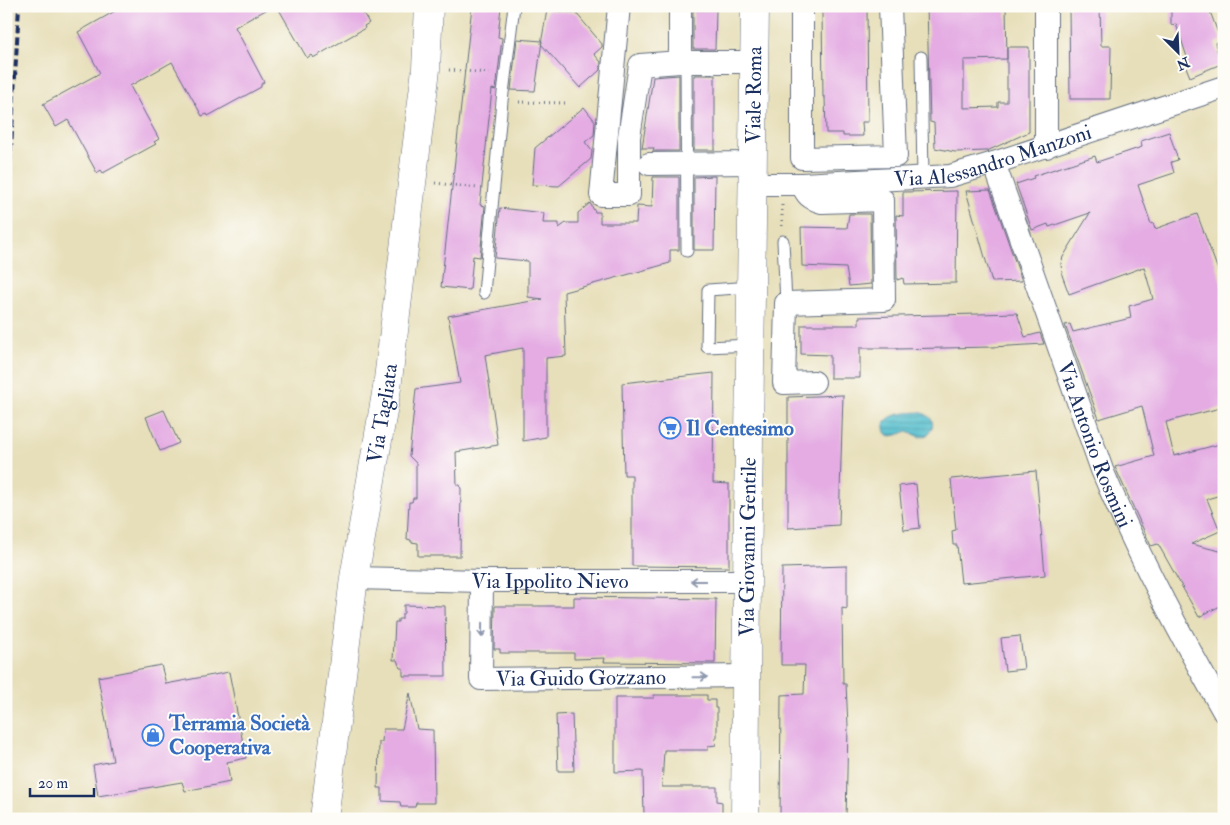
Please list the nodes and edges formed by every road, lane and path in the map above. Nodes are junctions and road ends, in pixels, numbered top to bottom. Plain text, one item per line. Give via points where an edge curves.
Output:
1 (429, 6) edge
2 (514, 6) edge
3 (619, 6) edge
4 (680, 6) edge
5 (755, 6) edge
6 (802, 6) edge
7 (890, 6) edge
8 (1046, 6) edge
9 (921, 56) dead end
10 (683, 62) junction
11 (755, 62) junction
12 (460, 70) dead end
13 (506, 75) junction
14 (1224, 87) edge
15 (502, 101) junction
16 (565, 103) dead end
17 (1046, 146) junction
18 (861, 157) junction
19 (649, 164) dead end
20 (994, 164) junction
21 (687, 165) junction
22 (753, 174) junction
23 (923, 178) junction
24 (860, 181) junction
25 (791, 184) junction
26 (783, 241) joint
27 (687, 251) dead end
28 (752, 287) junction
29 (484, 294) dead end
30 (786, 303) junction
31 (751, 345) junction
32 (814, 382) dead end
33 (354, 578) junction
34 (482, 581) junction
35 (747, 581) junction
36 (747, 676) junction
37 (1224, 712) edge
38 (324, 819) edge
39 (745, 819) edge

1 - 33 street, Via Tagliata via 426,69 387,388
2 - 13 lane
3 - 10 street via 601,195 629,195 629,137 640,65
4 - 10 street
5 - 11 street, Viale Roma
6 - 18 street via 802,158
7 - 18 street via 896,156
8 - 17 street
9 - 23 lane
10 - 11 street
10 - 21 lane
11 - 22 street, Viale Roma
12 - 13 path
13 - 15 lane
14 - 17 street, Via Alessandro Manzoni
15 - 16 path
15 - 29 lane
17 - 20 street, Via Alessandro Manzoni
18 - 24 street
19 - 21 street, Via Alessandro Manzoni
20 - 23 street, Via Alessandro Manzoni via 950,176
20 - 37 street, Via Antonio Rosmini via 1102,470 1182,638
21 - 22 street, Via Alessandro Manzoni
21 - 27 lane
22 - 25 street, Via Alessandro Manzoni
22 - 28 street, Via Giovanni Gentile
23 - 24 street, Via Alessandro Manzoni
24 - 25 street, Via Alessandro Manzoni
25 - 26 path
25 - 30 street via 813,200 822,202 883,200 884,300
26 - 30 lane
28 - 31 street, Via Giovanni Gentile
28 - 31 lane via 708,290 707,347
30 - 32 street via 784,383
31 - 35 street, Via Giovanni Gentile
33 - 34 street, Via Ippolito Nievo
33 - 38 street, Via Tagliata
35 -> 34 street, Via Ippolito Nievo
34 -> 36 street, Via Guido Gozzano via 481,679
35 - 36 street, Via Giovanni Gentile
36 - 39 street, Via Giovanni Gentile

